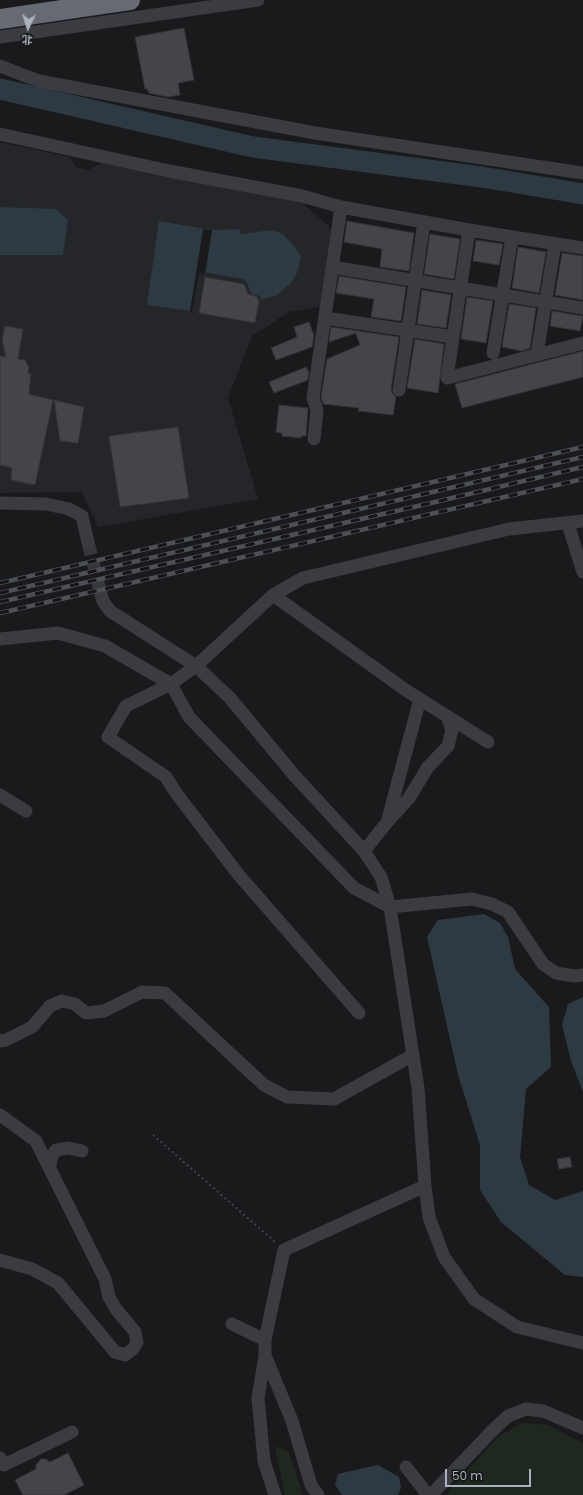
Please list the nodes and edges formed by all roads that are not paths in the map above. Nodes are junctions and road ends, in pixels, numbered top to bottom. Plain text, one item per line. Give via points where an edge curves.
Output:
1 (130, 0) edge
2 (258, 0) edge
3 (0, 19) edge
4 (0, 37) edge
5 (0, 66) edge
6 (0, 134) edge
7 (583, 173) edge
8 (341, 207) junction
9 (424, 222) junction
10 (469, 230) junction
11 (512, 237) junction
12 (555, 244) junction
13 (583, 248) edge
14 (332, 267) junction
15 (415, 281) junction
16 (460, 288) junction
17 (503, 295) junction
18 (546, 302) junction
19 (583, 308) edge
20 (325, 318) junction
21 (408, 330) junction
22 (453, 337) junction
23 (583, 340) edge
24 (493, 352) dead end
25 (537, 354) junction
26 (399, 390) dead end
27 (314, 439) dead end
28 (0, 503) edge
29 (583, 521) edge
30 (568, 524) junction
31 (88, 542) tunnel mouth
32 (583, 572) edge
33 (101, 594) tunnel mouth
34 (273, 595) junction
35 (0, 640) edge
36 (196, 666) junction
37 (171, 684) junction
38 (420, 699) junction
39 (447, 716) junction
40 (488, 742) dead end
41 (0, 795) edge
42 (26, 811) dead end
43 (388, 821) junction
44 (364, 851) junction
45 (390, 907) junction
46 (583, 975) edge
47 (359, 1013) dead end
48 (0, 1041) edge
49 (413, 1055) junction
50 (0, 1115) edge
51 (82, 1151) dead end
52 (50, 1166) junction
53 (425, 1186) junction
54 (0, 1260) edge
55 (232, 1324) dead end
56 (265, 1340) junction
57 (583, 1343) edge
58 (265, 1355) junction
59 (583, 1428) edge
60 (72, 1432) dead end
61 (0, 1458) edge
62 (406, 1467) dead end
63 (275, 1495) edge
64 (318, 1495) edge
65 (430, 1495) edge

1 - 3 highway
2 - 4 street
5 - 7 street via 39,81 308,131
6 - 8 street via 302,196
8 - 9 street
8 - 14 street
9 - 10 street
9 - 15 street
10 - 11 street
10 - 16 street
11 - 12 street
11 - 17 street
12 - 13 street
12 - 18 street
14 - 15 street
14 - 20 street
15 - 16 street
15 - 21 street
16 - 17 street
16 - 22 street
17 - 18 street
17 - 24 street
18 - 19 street
18 - 25 street
20 - 21 street
20 - 27 street via 313,398 317,410
21 - 22 street
21 - 26 street
22 - 25 street via 447,378
23 - 25 street
28 - 31 street via 46,504 69,509 82,516
29 - 30 street
30 - 32 street
30 - 34 street via 509,529 386,558 304,578
33 - 36 street via 110,611
34 - 36 street
34 - 38 street
35 - 37 street via 58,633 105,646
36 - 37 street
36 - 44 street via 230,698 294,775
37 - 45 street via 189,717 354,888
37 - 47 street via 126,706 108,737 166,776 176,794 238,874
38 - 39 street
38 - 43 street
39 - 40 street
39 - 43 street via 452,730 448,746 428,767 409,798
41 - 42 street
43 - 44 street
44 - 45 street via 382,877
45 - 46 street via 472,899 492,904 508,912 542,964 556,973
45 - 49 street
48 - 49 street via 32,1027 50,1006 62,1001 75,1004 86,1013 104,1011 142,992 165,993 264,1085 287,1097 334,1100
49 - 53 street
50 - 52 street via 36,1141
51 - 52 street via 70,1148 56,1150
52 - 54 street via 105,1279 109,1297 135,1332 137,1342 133,1349 125,1355 115,1352 58,1283 32,1269
53 - 56 street via 284,1250
53 - 57 street via 429,1217 444,1258 474,1299 518,1327
55 - 56 street
56 - 58 street
58 - 63 street via 258,1398 264,1460
58 - 64 street via 292,1421 311,1485
59 - 65 street via 543,1411 526,1410 508,1416
60 - 61 street via 4,1465
62 - 65 street

